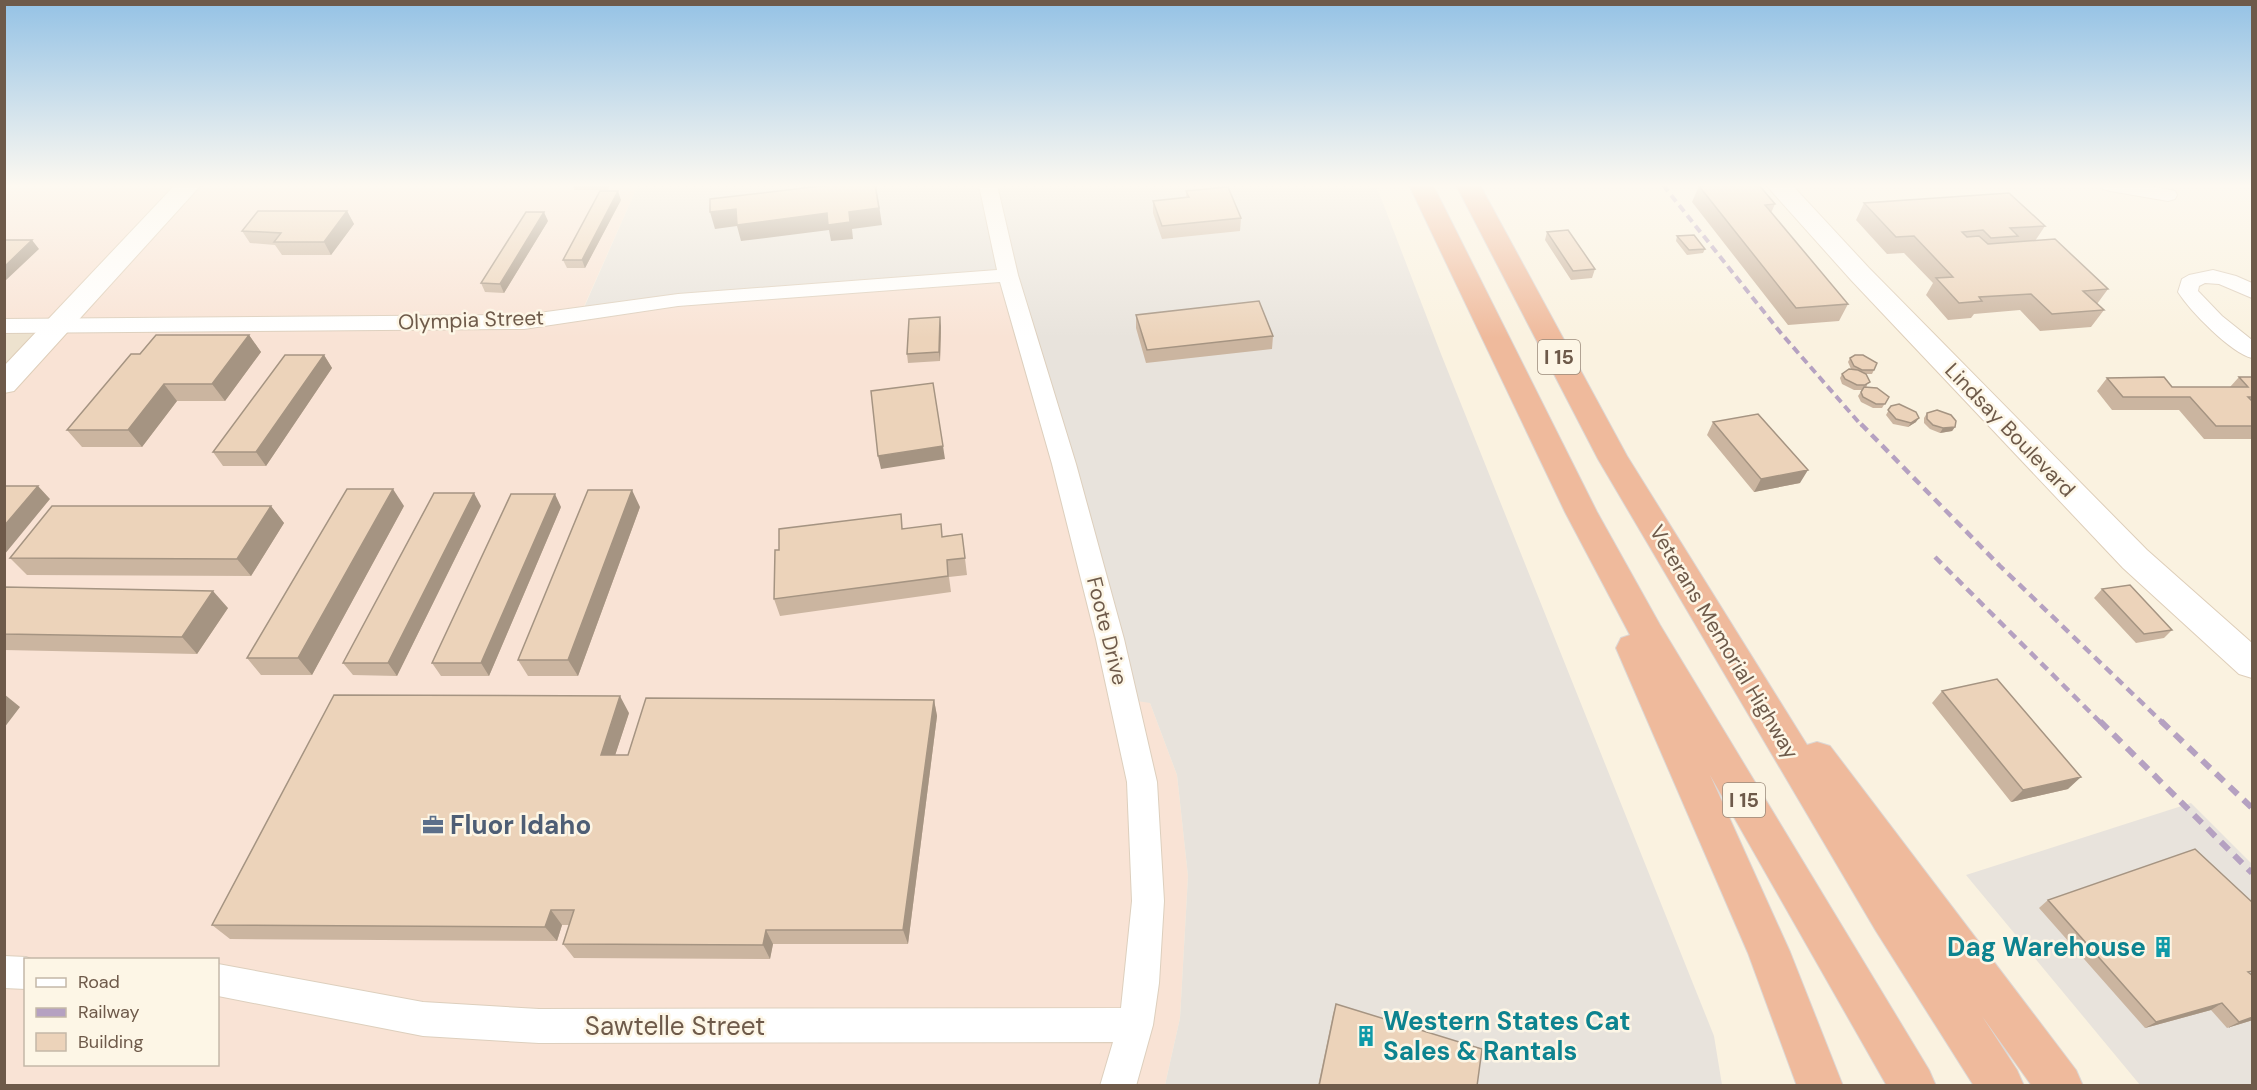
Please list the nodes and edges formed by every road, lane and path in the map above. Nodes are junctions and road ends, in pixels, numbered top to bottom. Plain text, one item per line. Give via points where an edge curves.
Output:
1 (142, 236) edge
2 (999, 236) edge
3 (1446, 236) edge
4 (1495, 236) edge
5 (1825, 236) edge
6 (1008, 275) junction
7 (2253, 292) edge
8 (4, 326) edge
9 (59, 326) junction
10 (2253, 351) edge
11 (4, 384) edge
12 (1581, 512) junction
13 (1705, 610) junction
14 (2253, 664) edge
15 (4, 972) edge
16 (24, 973) edge
17 (219, 980) edge
18 (1136, 1024) junction
19 (1118, 1086) edge
20 (1820, 1086) edge
21 (1912, 1086) edge
22 (2001, 1086) edge
23 (2060, 1086) edge

1 - 9 street
2 - 6 street, Foote Drive
3 - 12 highway, I 15
4 - 13 highway, Veterans Memorial Highway / I 15 via 1613,459
5 - 14 street, Lindsay Boulevard via 2134,559
6 - 9 street, Olympia Street via 678,300 524,322
6 - 18 street, Foote Drive via 1064,464 1142,782 1149,901
7 - 10 street via 2224,278 2209,276 2189,283 2188,292 2214,321
8 - 9 street, Olympia Street
9 - 11 street
12 - 20 highway via 1629,636 1769,952
12 - 21 highway, I 15 via 1648,635
13 - 22 highway, Veterans Memorial Highway / I 15 via 1891,917
13 - 23 highway
15 - 16 street
17 - 18 street, Sawtelle Street via 423,1019 539,1026
18 - 19 street, Foote Drive

